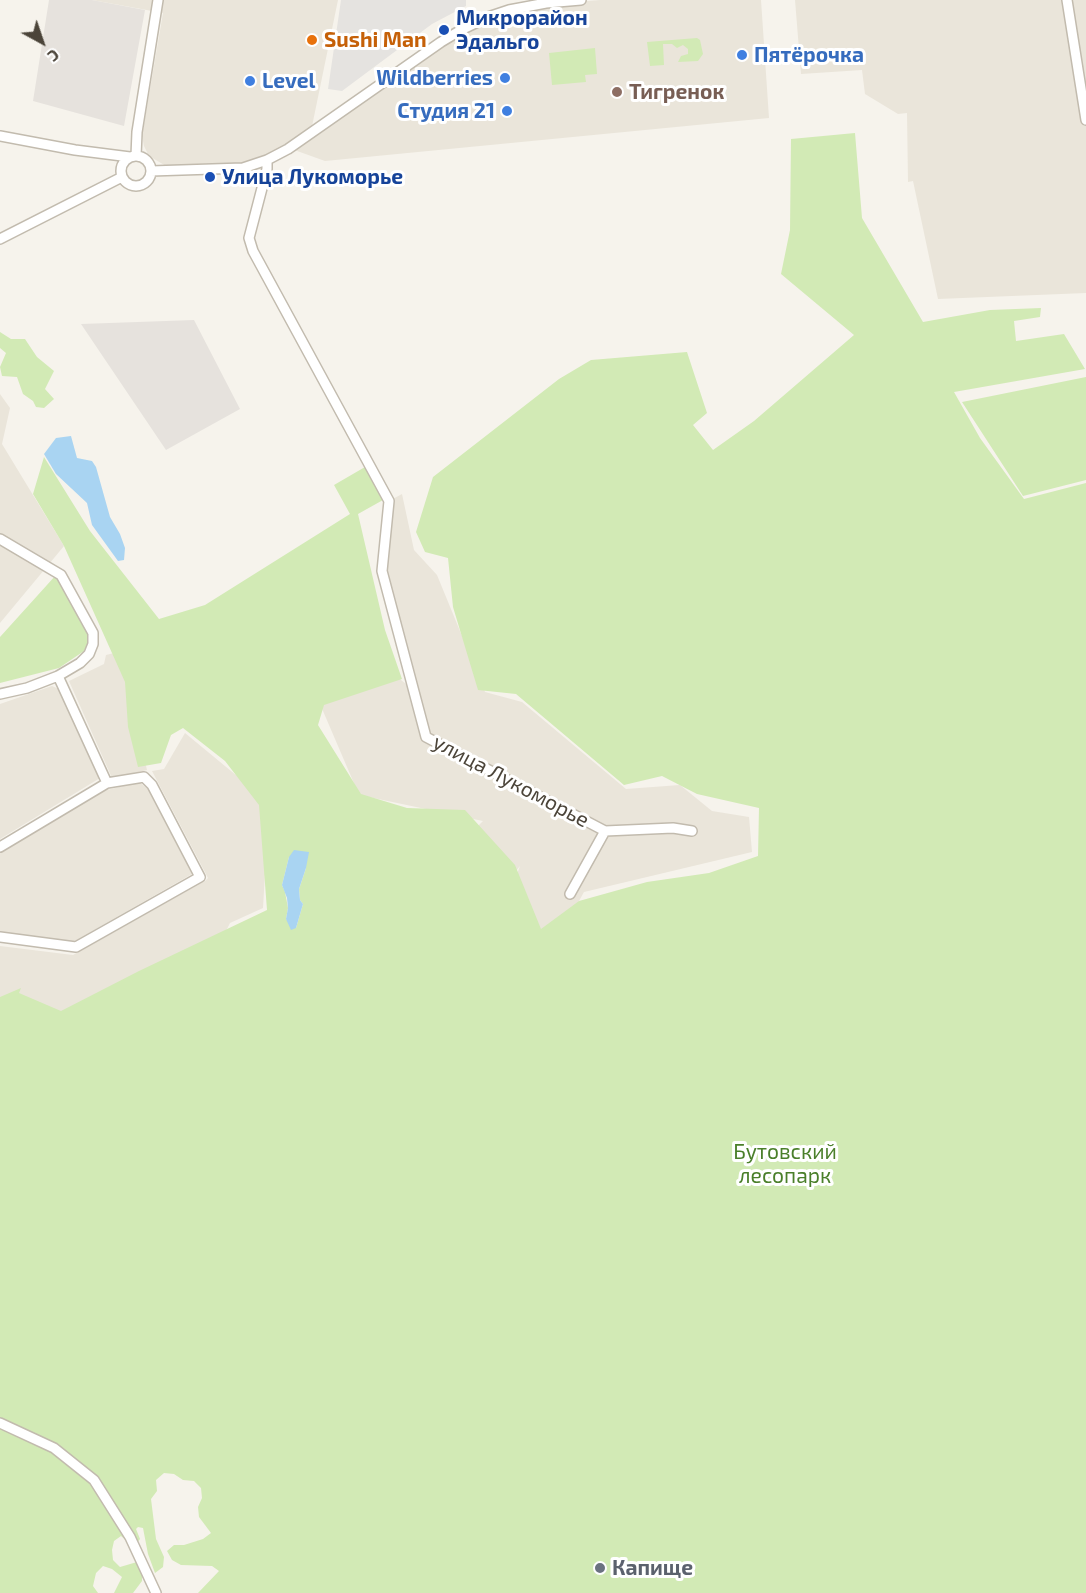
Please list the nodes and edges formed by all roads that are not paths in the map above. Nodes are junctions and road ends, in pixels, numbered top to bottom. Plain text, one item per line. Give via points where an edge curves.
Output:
1 (158, 0) edge
2 (581, 0) edge
3 (1066, 0) edge
4 (546, 2) edge
5 (1086, 120) edge
6 (0, 136) edge
7 (133, 156) junction
8 (267, 160) junction
9 (151, 171) junction
10 (122, 177) junction
11 (0, 239) edge
12 (0, 539) edge
13 (58, 676) junction
14 (0, 694) edge
15 (107, 783) junction
16 (605, 831) junction
17 (692, 831) dead end
18 (0, 847) edge
19 (570, 894) dead end
20 (0, 937) edge
21 (0, 1423) edge
22 (156, 1593) edge

1 - 7 street
2 - 4 street
3 - 5 street
4 - 8 street via 497,14 455,34
6 - 7 street
7 - 9 street via 147,160
7 - 10 street via 122,165
8 - 9 street via 243,168
8 - 16 street, улица Лукоморье via 249,238 252,251 389,501 382,571 426,737
9 - 10 street via 147,181 136,186
10 - 11 street
12 - 13 street via 61,574 93,633 89,654
13 - 14 street
13 - 15 street
15 - 18 street
15 - 20 street via 144,777 152,785 200,877 76,947
16 - 17 street, улица Лукоморье
16 - 19 street
21 - 22 street via 54,1448 94,1480 130,1537

